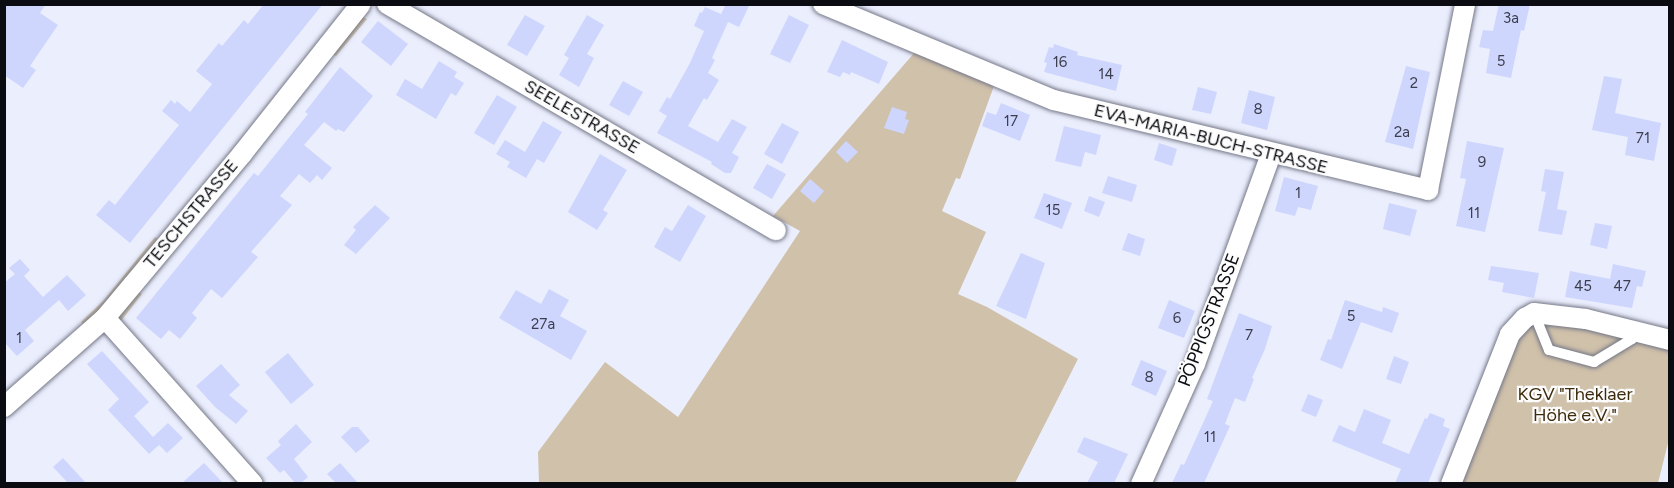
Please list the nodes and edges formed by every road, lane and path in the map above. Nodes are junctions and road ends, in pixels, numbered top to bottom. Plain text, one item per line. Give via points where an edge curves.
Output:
1 (361, 4) edge
2 (387, 4) edge
3 (823, 4) edge
4 (1465, 4) edge
5 (1271, 154) junction
6 (776, 230) dead end
7 (1534, 314) junction
8 (105, 318) junction
9 (1635, 330) junction
10 (1670, 340) edge
11 (4, 407) edge
12 (253, 483) edge
13 (1141, 483) edge
14 (1451, 483) edge

1 - 8 street, TESCHSTRASSE
2 - 6 street, SEELESTRASSE
3 - 5 street, EVA-MARIA-BUCH-STRASSE via 1054,100
4 - 5 street, EVA-MARIA-BUCH-STRASSE via 1428,190
5 - 13 street, PÖPPIGSTRASSE via 1195,364
7 - 9 street via 1586,319
7 - 9 lane via 1548,350 1594,362 1632,339
7 - 14 street via 1510,334
8 - 11 street, TESCHSTRASSE
8 - 12 street
9 - 10 street

